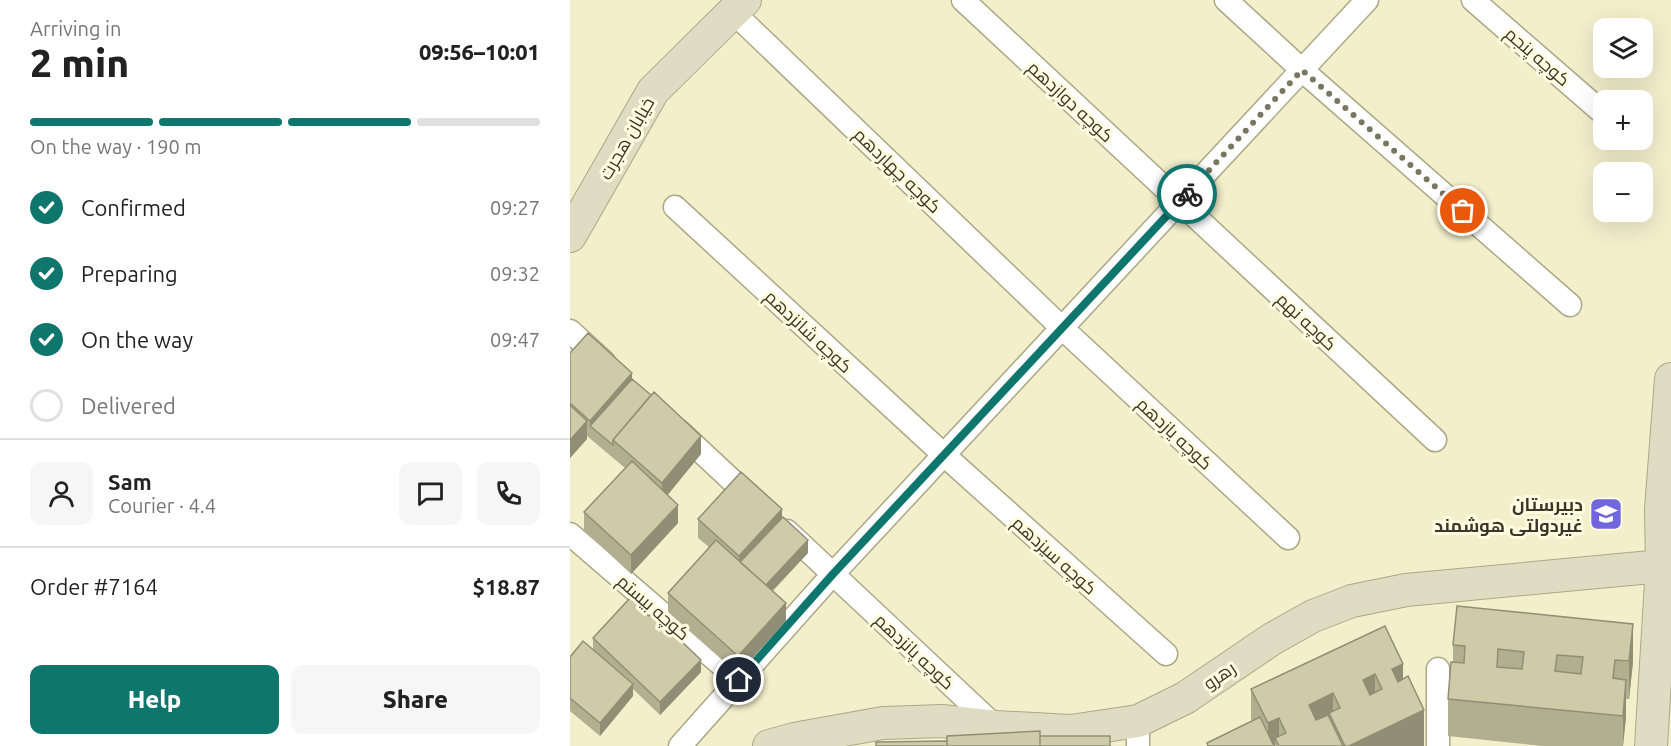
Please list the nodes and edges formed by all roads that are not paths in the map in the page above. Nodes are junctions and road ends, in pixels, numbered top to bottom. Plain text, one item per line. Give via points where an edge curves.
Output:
1 (963, 0) edge
2 (1226, 0) edge
3 (1367, 0) edge
4 (1473, 0) edge
5 (739, 6) edge
6 (1302, 70) junction
7 (1593, 104) edge
8 (1179, 202) junction
9 (675, 207) dead end
10 (570, 236) edge
11 (1570, 305) dead end
12 (1062, 328) junction
13 (570, 331) edge
14 (623, 379) edge
15 (1671, 379) edge
16 (666, 420) edge
17 (1435, 440) dead end
18 (944, 455) junction
19 (570, 534) edge
20 (1288, 538) dead end
21 (1662, 566) junction
22 (833, 574) junction
23 (1166, 654) dead end
24 (1438, 669) dead end
25 (739, 680) junction
26 (996, 728) junction
27 (1138, 734) edge
28 (680, 746) edge
29 (769, 746) edge
30 (1438, 746) edge
31 (1652, 746) edge

1 - 8 street, کوچه دوازدهم
2 - 6 street
3 - 6 street
4 - 7 street, کوچه پنجم
5 - 10 street, خیابان هجرت via 653,91
5 - 12 street, کوچه چهاردهم
6 - 8 street
6 - 11 street
8 - 12 street
8 - 17 street, کوچه نهم
9 - 18 street, کوچه شانزدهم
12 - 18 street
12 - 20 street, کوچه یازدهم
13 - 14 street
15 - 21 street via 1661,509
16 - 22 street, کوچه پانزدهم
18 - 22 street
18 - 23 street, کوچه سیزدهم
19 - 25 street, کوچه بیستم
21 - 27 street, رهرو via 1406,590 1352,601 1313,616 1272,639
21 - 31 street
22 - 25 street
22 - 26 street, کوچه پانزدهم
24 - 30 street
25 - 28 street
26 - 27 street, رهرو
26 - 29 street, رهرو via 942,721 883,723

